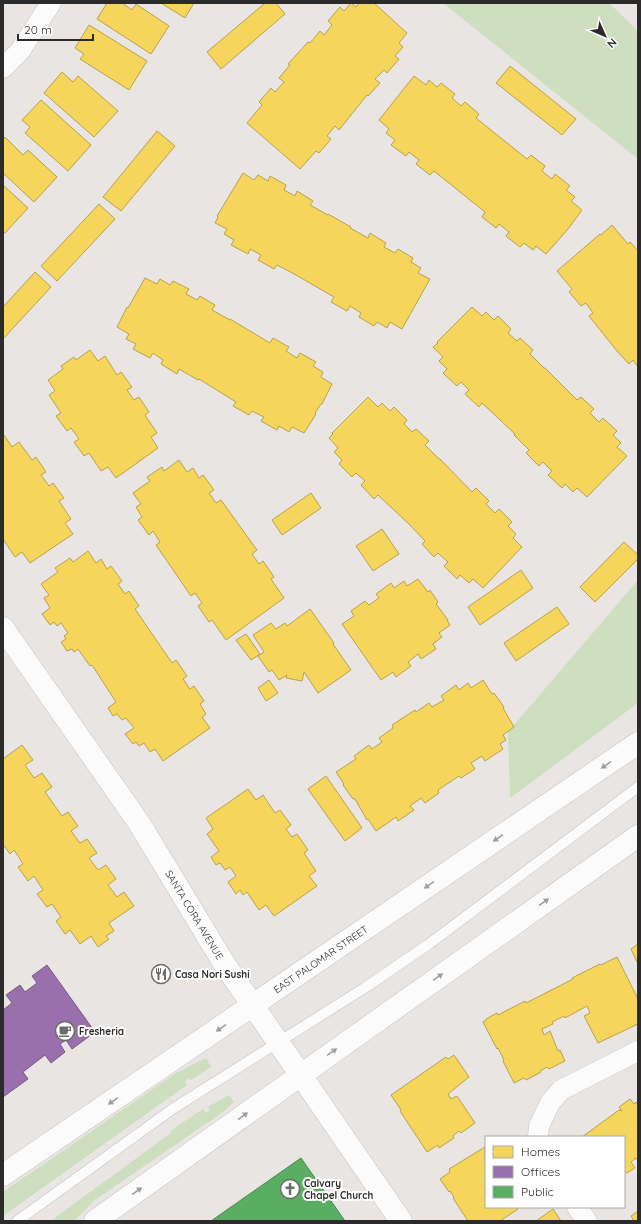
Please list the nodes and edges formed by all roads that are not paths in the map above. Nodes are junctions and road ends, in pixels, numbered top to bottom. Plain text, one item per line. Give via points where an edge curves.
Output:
1 (51, 3) edge
2 (3, 68) edge
3 (3, 628) edge
4 (638, 743) edge
5 (638, 788) edge
6 (638, 836) edge
7 (253, 1006) junction
8 (278, 1042) junction
9 (638, 1051) edge
10 (300, 1075) junction
11 (538, 1136) edge
12 (3, 1175) edge
13 (578, 1208) edge
14 (18, 1221) edge
15 (95, 1221) edge
16 (401, 1221) edge
17 (587, 1221) edge

1 - 2 street via 20,51
3 - 7 main road, SANTA CORA AVENUE via 139,823
4 -> 7 main road, EAST PALOMAR STREET
5 - 8 lane via 429,944
10 -> 6 main road
7 - 8 main road, SANTA CORA AVENUE
7 -> 12 main road, EAST PALOMAR STREET
8 - 10 main road, SANTA CORA AVENUE
8 - 14 lane via 174,1108
9 - 11 street via 561,1090 550,1103 539,1126
15 -> 10 main road
10 - 16 main road, SANTA CORA AVENUE
13 - 17 street

